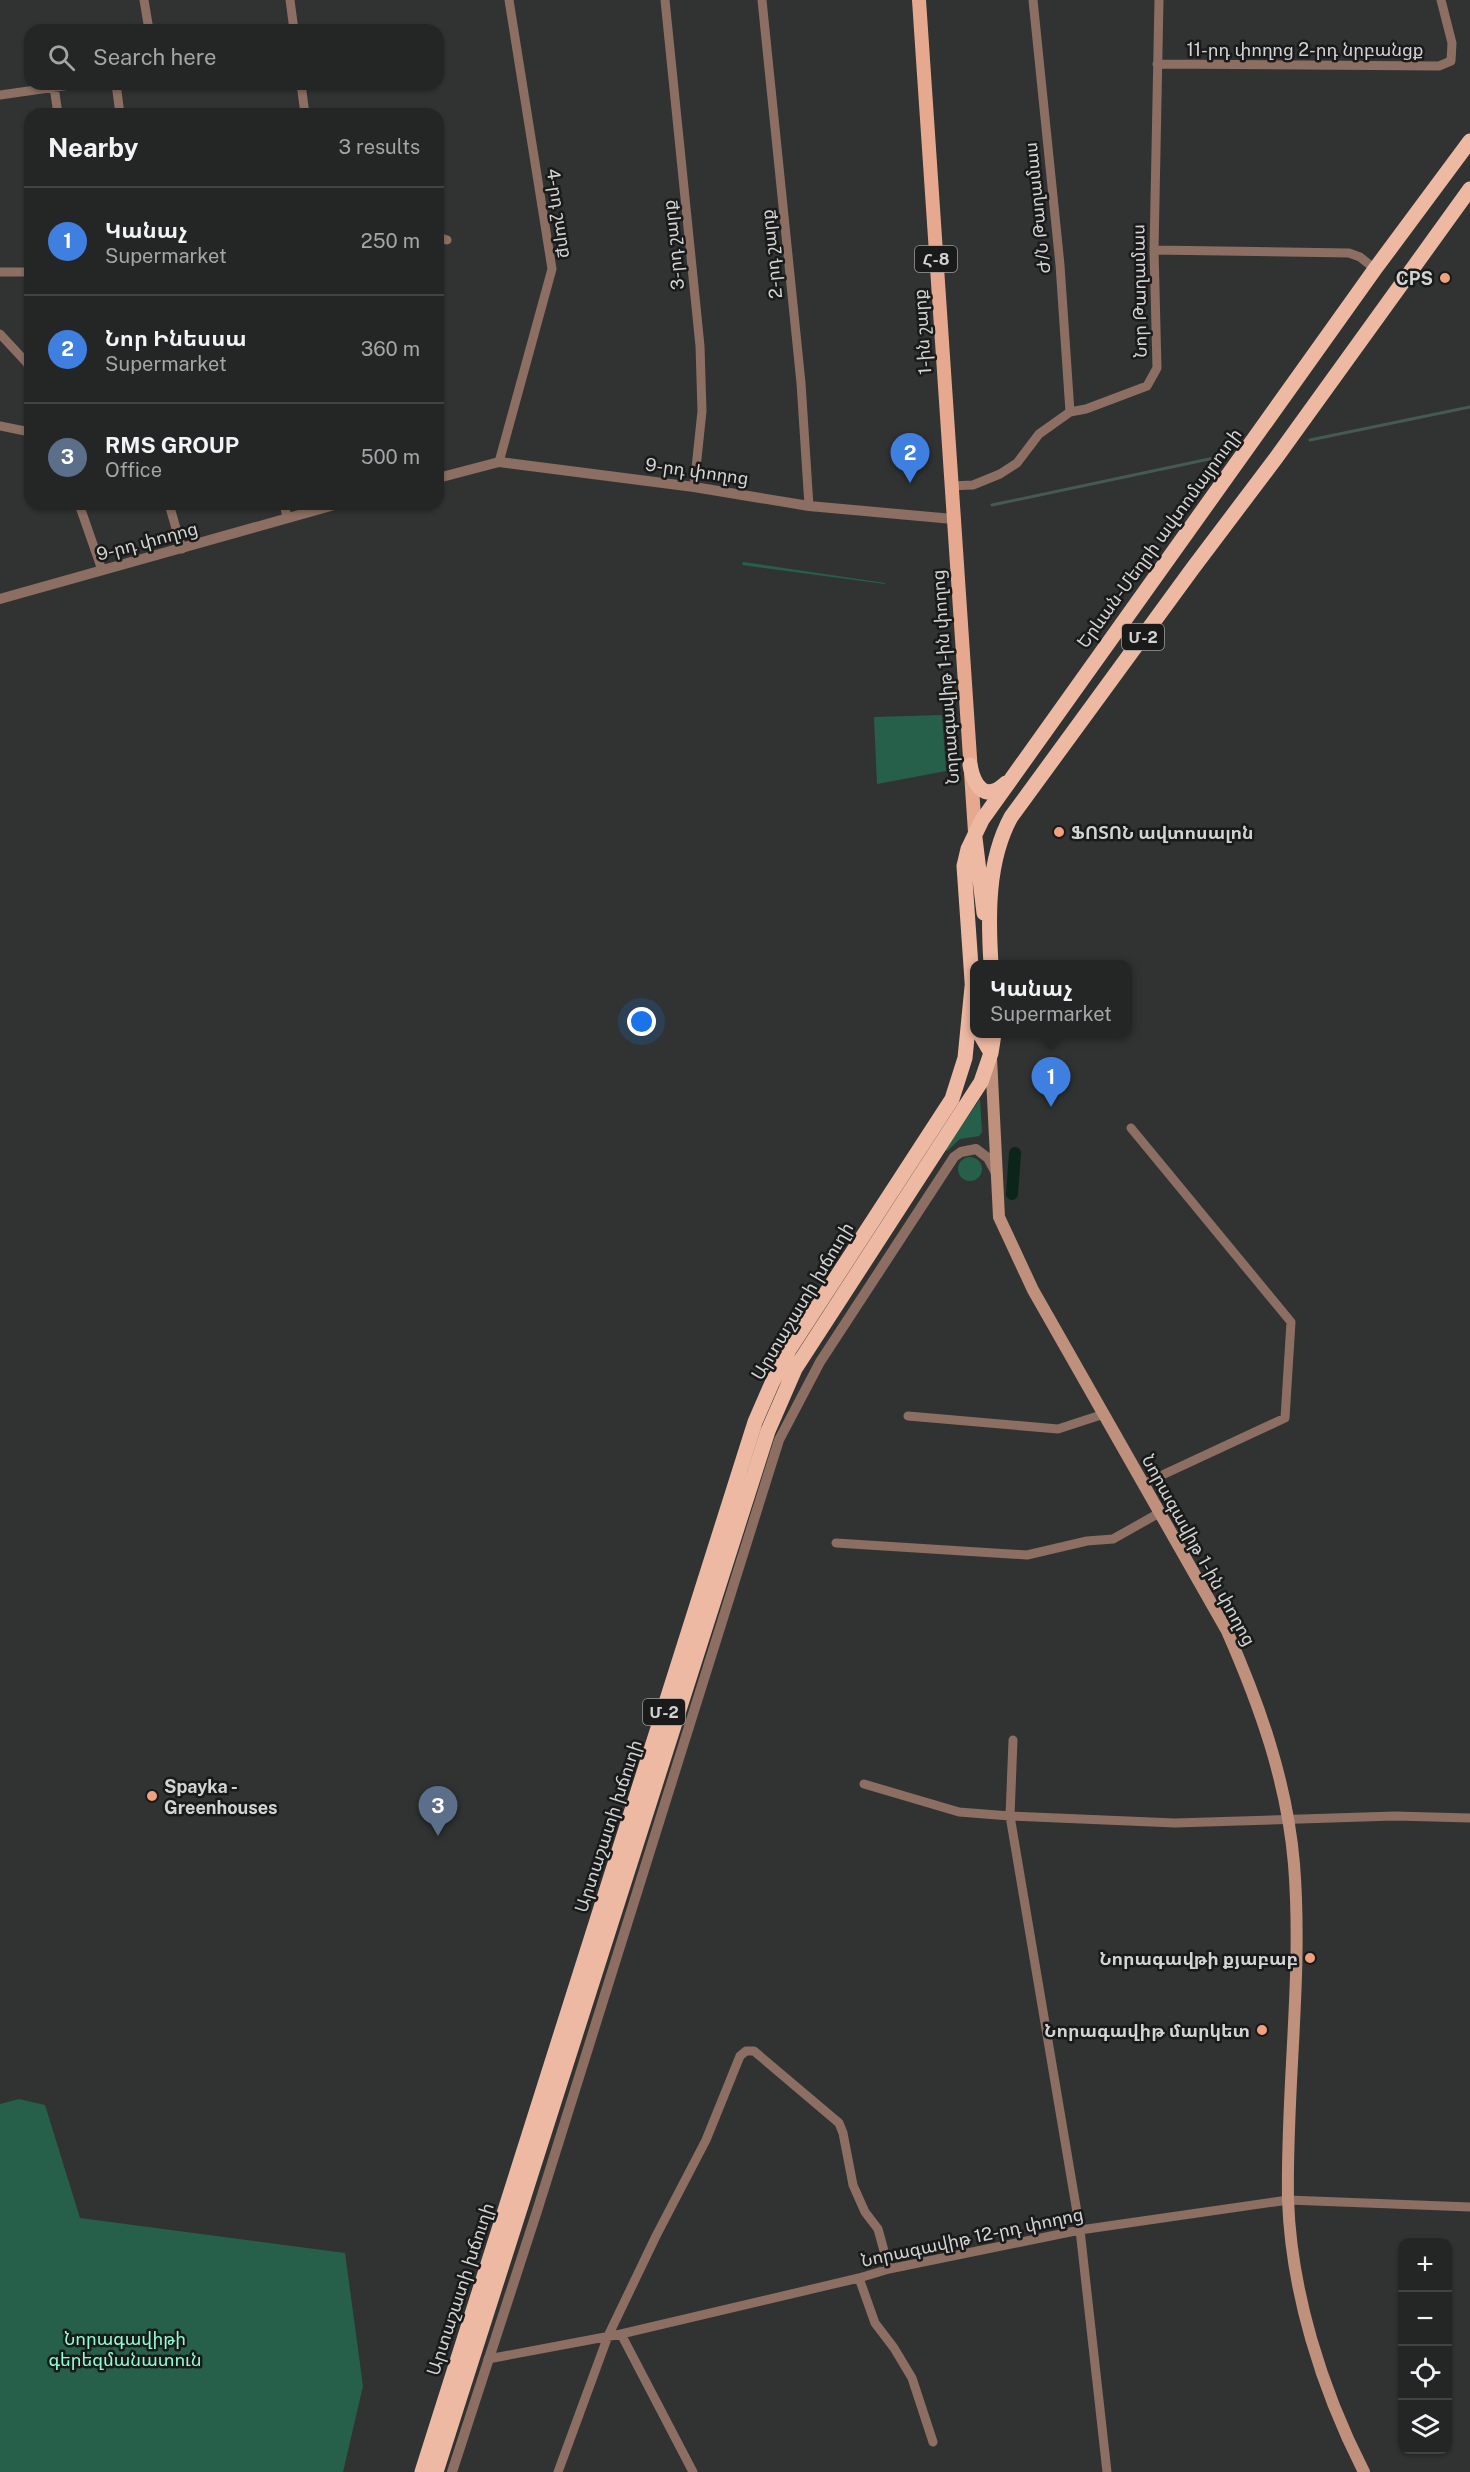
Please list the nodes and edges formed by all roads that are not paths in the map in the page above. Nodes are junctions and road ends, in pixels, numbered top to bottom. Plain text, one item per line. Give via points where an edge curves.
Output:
1 (144, 0) edge
2 (290, 0) edge
3 (509, 0) edge
4 (665, 0) edge
5 (762, 0) edge
6 (919, 0) edge
7 (1033, 0) edge
8 (1159, 0) edge
9 (1441, 0) edge
10 (148, 24) edge
11 (293, 24) edge
12 (1157, 64) junction
13 (31, 90) edge
14 (54, 90) edge
15 (117, 90) edge
16 (302, 90) edge
17 (0, 94) edge
18 (57, 108) edge
19 (119, 108) edge
20 (304, 108) edge
21 (1470, 141) edge
22 (1470, 189) edge
23 (1154, 250) junction
24 (1375, 269) junction
25 (0, 272) edge
26 (24, 272) edge
27 (0, 335) edge
28 (24, 360) edge
29 (1070, 412) junction
30 (0, 426) edge
31 (24, 431) edge
32 (499, 462) junction
33 (444, 476) edge
34 (950, 486) junction
35 (694, 487) junction
36 (809, 506) junction
37 (81, 510) edge
38 (171, 510) edge
39 (285, 510) edge
40 (314, 510) edge
41 (287, 517) junction
42 (952, 519) junction
43 (182, 549) junction
44 (102, 570) junction
45 (0, 599) edge
46 (970, 765) junction
47 (1012, 776) junction
48 (975, 832) junction
49 (990, 940) junction
50 (971, 960) edge
51 (991, 960) edge
52 (970, 1018) edge
53 (982, 1038) edge
54 (993, 1038) edge
55 (991, 1053) junction
56 (1131, 1128) dead end
57 (996, 1173) junction
58 (1104, 1414) junction
59 (908, 1416) dead end
60 (1143, 1484) junction
61 (1161, 1512) junction
62 (836, 1544) dead end
63 (1013, 1740) dead end
64 (864, 1784) dead end
65 (1010, 1816) junction
66 (1287, 1819) junction
67 (1470, 1819) edge
68 (1288, 2200) junction
69 (1470, 2207) edge
70 (1080, 2230) junction
71 (889, 2269) junction
72 (859, 2278) junction
73 (621, 2334) junction
74 (608, 2336) junction
75 (488, 2359) junction
76 (933, 2442) dead end
77 (422, 2472) edge
78 (436, 2472) edge
79 (452, 2472) edge
80 (558, 2472) edge
81 (693, 2472) edge
82 (1107, 2472) edge
83 (1364, 2472) edge

1 - 10 street
2 - 11 street
3 - 32 street, 4-րդ շարք via 552,269
4 - 35 street, 3-րդ շարք via 700,346 702,411
5 - 36 street, 2-րդ շարք via 801,383
6 - 34 main road, 1-ին շարք / Հ-8
7 - 29 street, Ժ/Ն Թաղամաս via 1060,265
8 - 12 street, Նոր Թաղամաս
9 - 12 street, 11-րդ փողոց 2-րդ նրբանցք via 1452,43 1451,61 1439,66
12 - 23 street, Նոր Թաղամաս
13 - 17 street
14 - 18 street
15 - 19 street
16 - 20 street
21 - 24 highway, Երևան-Մեղրի ավտոմայրուղի / Մ-2
22 - 49 highway, Մ-2 via 1011,817 995,859
23 - 24 street via 1349,253
23 - 29 street, Նոր Թաղամաս via 1157,368 1147,386
24 - 47 highway, Երևան-Մեղրի ավտոմայրուղի / Մ-2
25 - 26 street
27 - 28 street
29 - 34 street, Նոր Թաղամաս via 1039,434 1017,463 1000,474 973,485
30 - 31 street
32 - 33 street, 9-րդ փողոց
32 - 35 street, 9-րդ փողոց
34 - 42 main road, 1-ին շարք / Հ-8
35 - 36 street, 9-րդ փողոց
36 - 42 street, 9-րդ փողոց
37 - 44 street
38 - 43 street
39 - 41 street
40 - 41 street, 9-րդ փողոց
41 - 43 street, 9-րդ փողոց
42 - 46 main road, Նորագավիթ 1-ին փողոց / Հ-8
43 - 44 street, 9-րդ փողոց
44 - 45 street, 9-րդ փողոց
46 - 47 highway via 976,786 987,792 999,789
46 - 48 main road, Նորագավիթ 1-ին փողոց / Հ-8
47 - 48 highway, Երևան-Մեղրի ավտոմայրուղի / Մ-2
48 - 49 highway, Մ-2 via 982,906
48 - 50 highway, Երևան-Մեղրի ավտոմայրուղի / Մ-2 via 964,866
49 - 51 highway, Մ-2
52 - 77 highway, Արտաշատի խճուղի / Մ-2 via 965,1058 952,1099 789,1350 756,1422
53 - 55 highway
54 - 55 highway, Մ-2
55 - 57 main road, Նորագավիթ 1-ին փողոց
55 - 78 highway, Արտաշատի խճուղի / Մ-2 via 974,1093 795,1369 768,1431
56 - 60 street via 1291,1322 1284,1418
57 - 58 main road, Նորագավիթ 1-ին փողոց via 999,1217 1033,1290
57 - 75 street via 988,1158 976,1149 954,1157 820,1362 778,1440
58 - 59 street via 1058,1429
58 - 60 main road, Նորագավիթ 1-ին փողոց
60 - 61 main road, Նորագավիթ 1-ին փողոց
61 - 62 street via 1113,1539 1087,1540 1027,1554
61 - 66 main road, Նորագավիթ 1-ին փողոց via 1222,1622 1250,1683 1277,1763
63 - 65 street
64 - 65 street via 959,1812
65 - 66 street via 1175,1823
65 - 70 street
66 - 67 street
66 - 68 main road, Նորագավիթ 1-ին փողոց via 1294,1864 1296,1925
68 - 69 street, Նորագավիթ 12-րդ փողոց
68 - 70 street, Նորագավիթ 12-րդ փողոց
68 - 83 main road, Նորագավիթ 1-ին փողոց via 1293,2254 1316,2357 1348,2442
70 - 71 street, Նորագավիթ 12-րդ փողոց
70 - 82 street
71 - 72 street, Նորագավիթ 12-րդ փողոց
71 - 74 street via 878,2229 853,2185 839,2123 754,2050 746,2051 740,2056 706,2140
72 - 73 street, Նորագավիթ 12-րդ փողոց
72 - 76 street via 875,2323 912,2378
73 - 74 street, Նորագավիթ 12-րդ փողոց
73 - 81 street
74 - 75 street, Նորագավիթ 12-րդ փողոց
74 - 80 street
75 - 79 street

